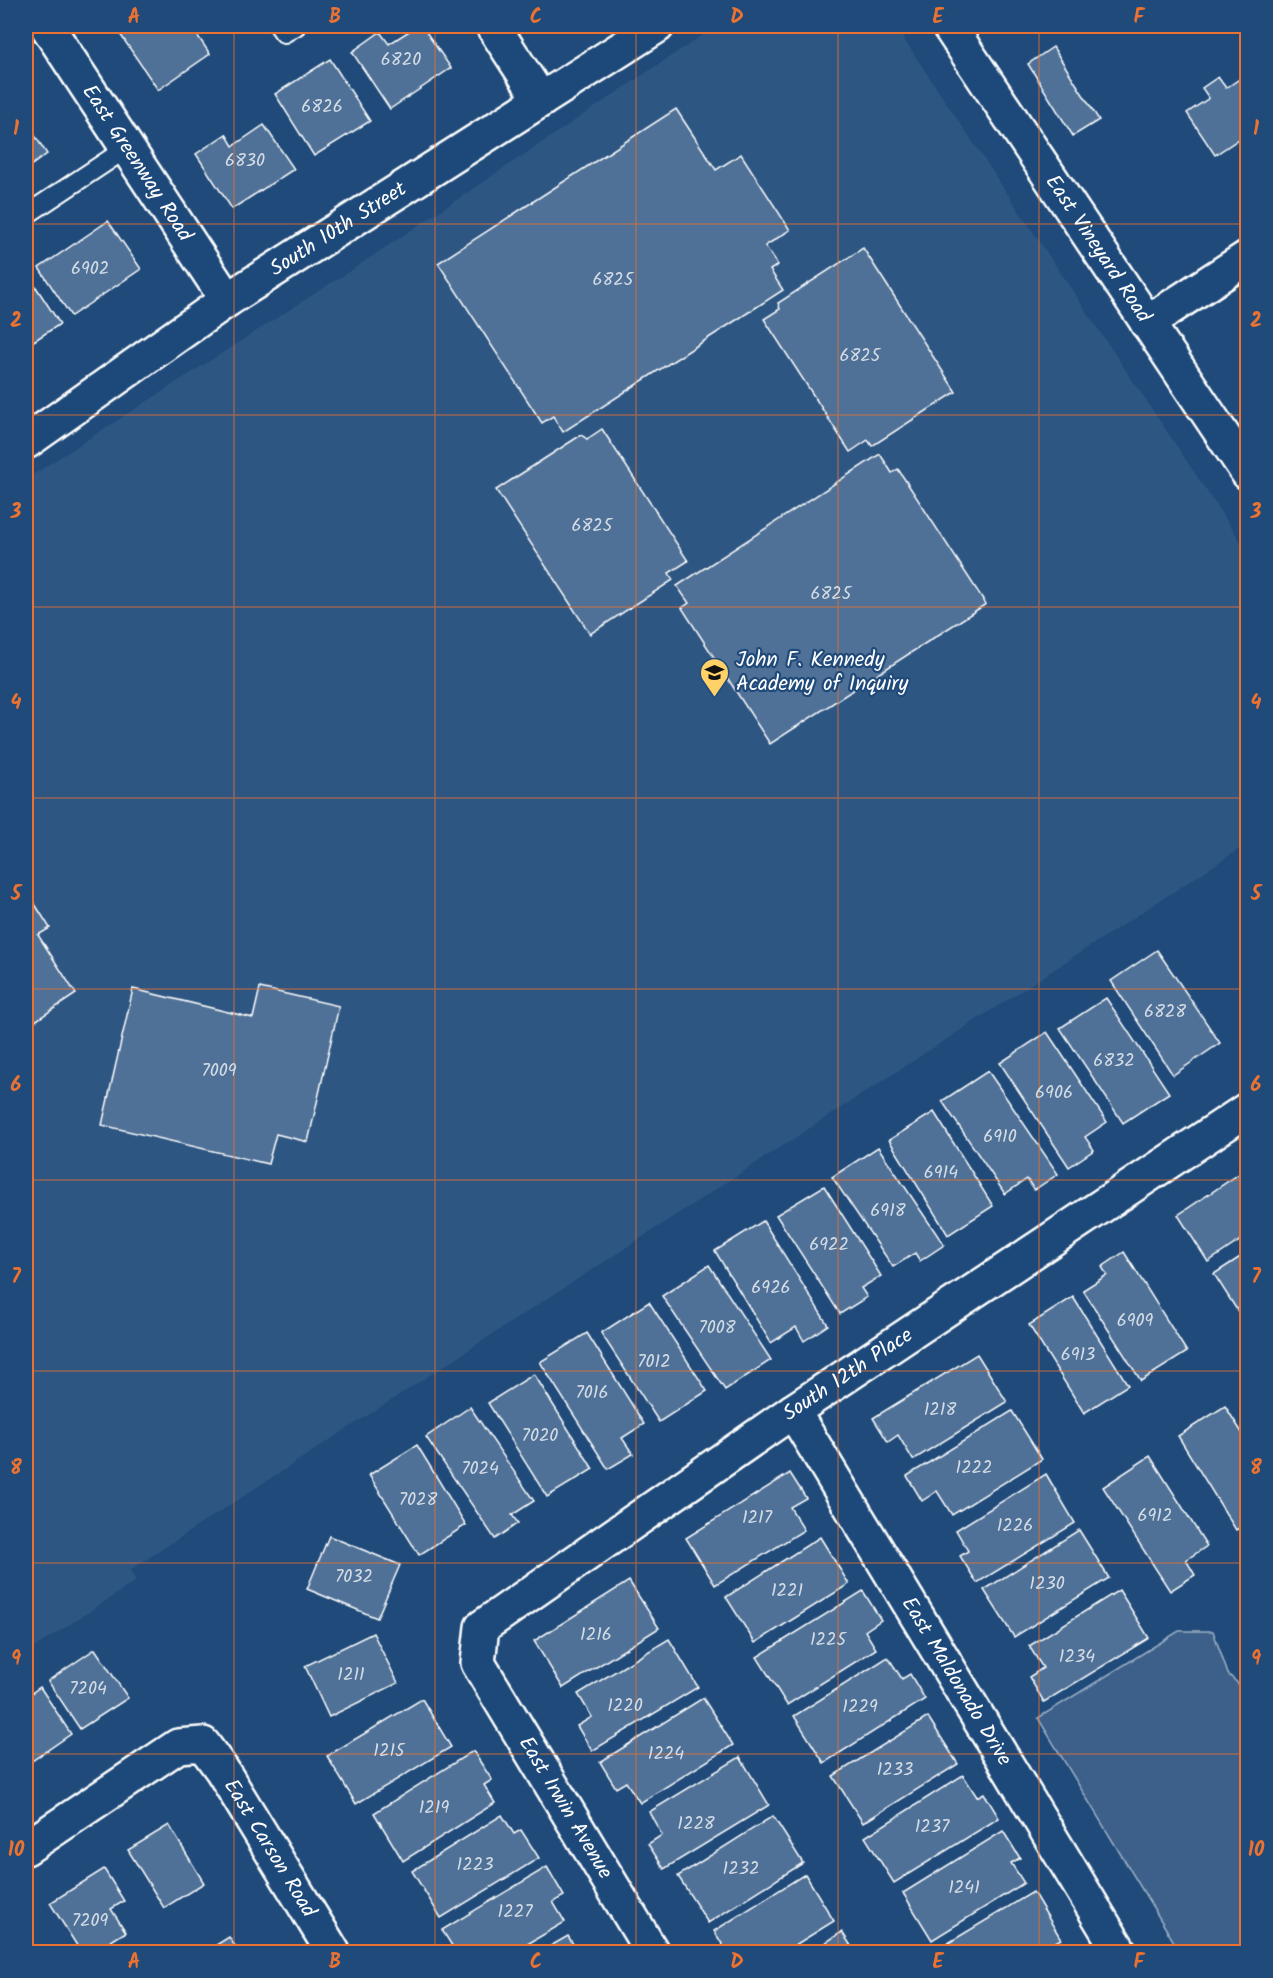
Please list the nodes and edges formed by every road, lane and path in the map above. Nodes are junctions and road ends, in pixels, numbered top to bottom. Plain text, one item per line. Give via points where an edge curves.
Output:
1 (46, 26) edge
2 (279, 26) edge
3 (296, 26) edge
4 (494, 26) edge
5 (657, 26) edge
6 (949, 26) edge
7 (541, 100) junction
8 (127, 148) junction
9 (26, 215) edge
10 (1248, 257) edge
11 (227, 300) junction
12 (1147, 323) junction
13 (26, 442) edge
14 (1248, 472) edge
15 (1248, 1109) edge
16 (793, 1411) junction
17 (478, 1663) joint
18 (26, 1848) edge
19 (333, 1953) edge
20 (652, 1953) edge
21 (1120, 1953) edge

1 - 8 street, East Greenway Road
2 - 3 lane via 284,33
4 - 7 street
5 - 7 street, South 10th Street
6 - 12 street, East Vineyard Road
7 - 11 street, South 10th Street
8 - 9 lane
8 - 11 street, East Greenway Road
10 - 12 street
11 - 13 street, South 10th Street
12 - 14 street, East Vineyard Road
15 - 16 street, South 12th Place
16 - 17 street, South 12th Place via 482,1627
16 - 21 street, East Maldonado Drive
17 - 20 street, East Irwin Avenue
18 - 19 street, East Carson Road via 178,1746 203,1744

